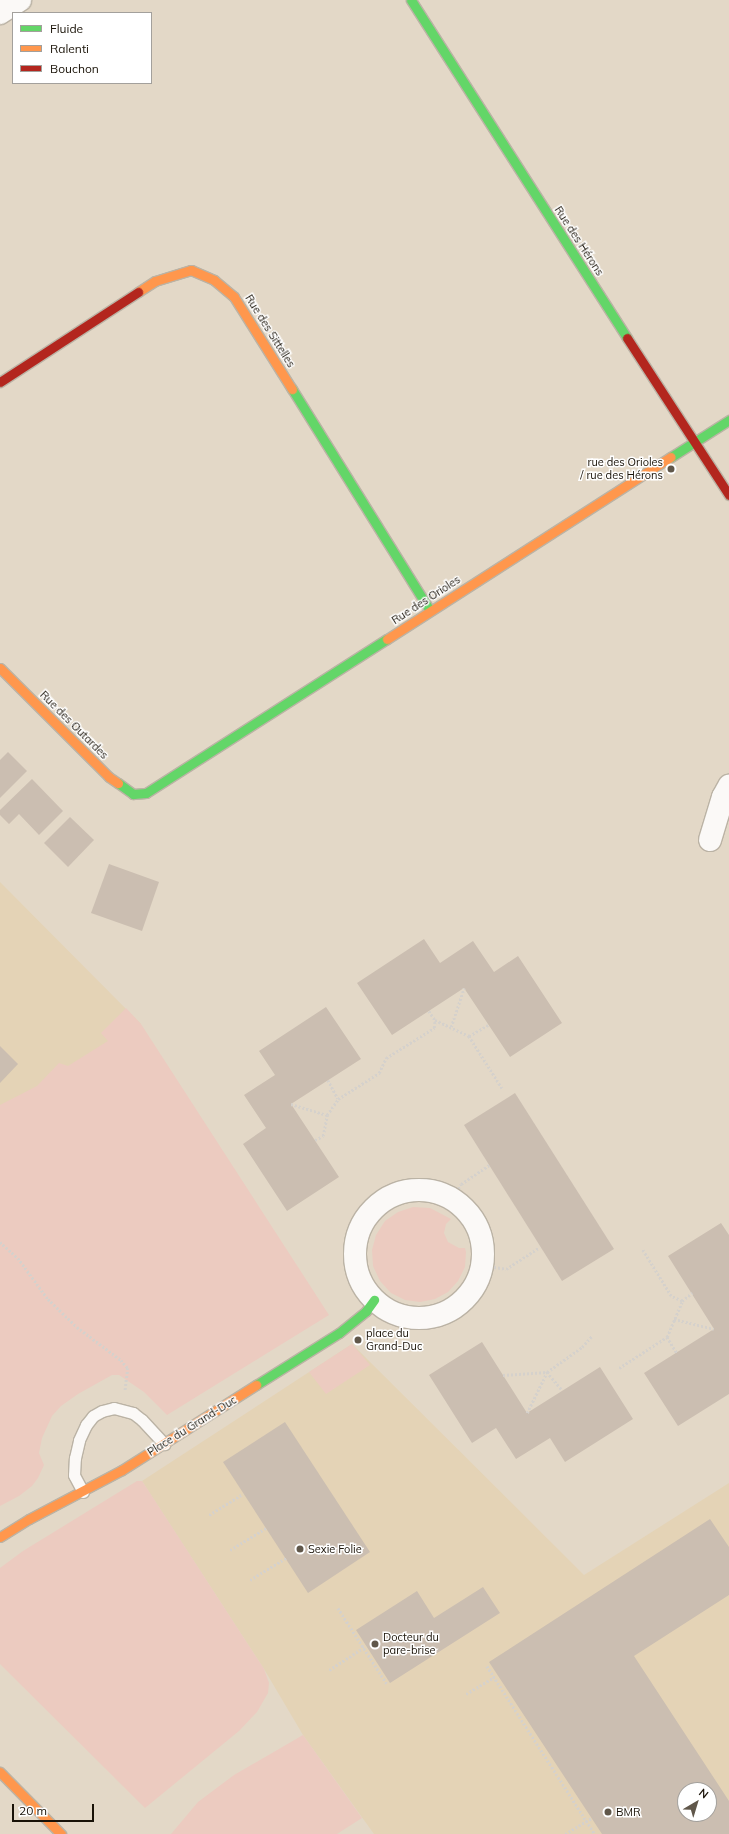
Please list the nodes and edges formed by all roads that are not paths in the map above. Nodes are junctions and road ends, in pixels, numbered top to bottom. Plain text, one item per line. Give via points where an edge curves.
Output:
1 (20, 0) edge
2 (411, 0) edge
3 (0, 12) edge
4 (0, 382) edge
5 (729, 420) edge
6 (694, 442) junction
7 (729, 494) edge
8 (430, 611) junction
9 (0, 668) edge
10 (729, 786) edge
11 (133, 794) joint
12 (710, 840) dead end
13 (374, 1300) junction
14 (164, 1444) junction
15 (83, 1492) junction
16 (0, 1537) edge
17 (0, 1772) edge
18 (61, 1834) edge

1 - 3 street
2 - 6 main road, Rue des Hérons
4 - 8 main road, Rue des Sittelles via 161,278 191,270 214,280 234,297
5 - 6 main road, Rue des Orioles
6 - 7 main road, Rue des Hérons
6 - 8 main road, Rue des Orioles
8 - 11 main road, Rue des Orioles via 158,786 146,793
9 - 11 main road, Rue des Outardes via 109,777
10 - 12 street via 723,797
13 - 13 street via 392,1312 425,1318 447,1312 466,1298 478,1279 482,1265 482,1243 469,1213 452,1199 433,1191 411,1190 389,1197 371,1212 359,1232 355,1253 362,1283
13 - 14 main road, Place du Grand-Duc via 366,1311 339,1332
14 - 15 main road, Place du Grand-Duc
14 - 15 lane via 142,1420 123,1409 114,1408 93,1416 79,1440 74,1466 76,1482
15 - 16 main road, Place du Grand-Duc via 29,1519
17 - 18 main road

